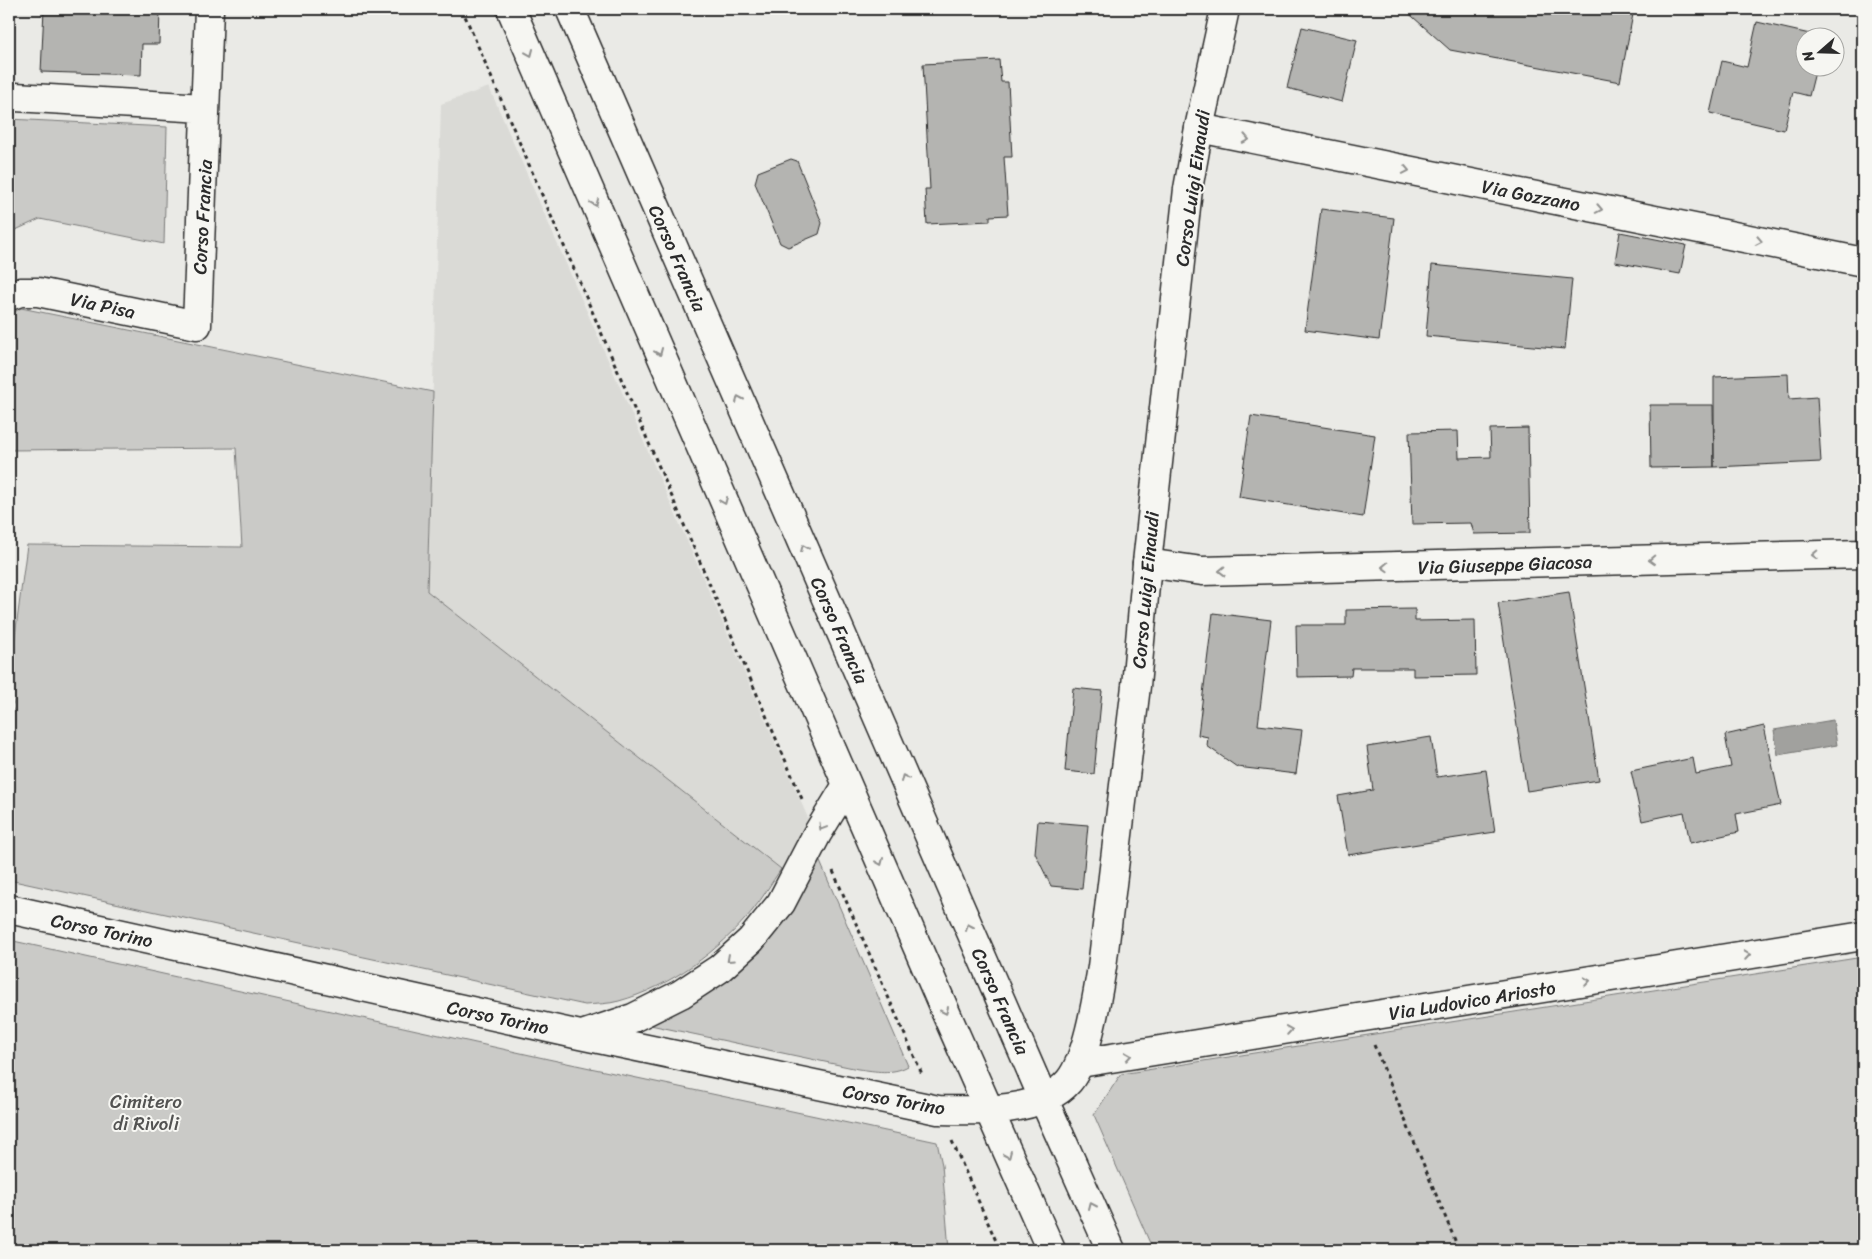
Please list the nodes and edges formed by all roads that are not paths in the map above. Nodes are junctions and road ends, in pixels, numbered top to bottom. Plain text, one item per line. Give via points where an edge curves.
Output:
1 (209, 9) edge
2 (511, 9) edge
3 (570, 9) edge
4 (1225, 9) edge
5 (15, 97) dead end
6 (204, 108) junction
7 (1199, 128) junction
8 (1863, 262) edge
9 (9, 296) edge
10 (197, 325) joint
11 (1863, 554) edge
12 (1147, 562) junction
13 (846, 785) junction
14 (9, 909) edge
15 (1863, 936) edge
16 (580, 1035) junction
17 (1080, 1063) junction
18 (1044, 1100) junction
19 (988, 1111) junction
20 (1051, 1250) edge
21 (1111, 1250) edge

1 - 6 main road, Corso Francia
2 -> 13 main road
18 -> 3 main road, Corso Francia
4 - 7 main road, Corso Luigi Einaudi
5 - 6 main road
6 - 10 main road, Corso Francia
7 -> 8 main road, Via Gozzano
7 - 12 main road, Corso Luigi Einaudi via 1188,189
9 - 10 main road, Via Pisa via 38,292
11 -> 12 main road, Via Giuseppe Giacosa via 1202,571
12 - 17 main road, Corso Luigi Einaudi via 1136,686 1102,967 1095,1010
13 -> 16 main road via 781,903 751,940 719,969 681,994 633,1018
13 -> 19 main road
14 - 16 main road, Corso Torino
17 -> 15 main road, Via Ludovico Ariosto
16 - 19 main road, Corso Torino via 938,1110
17 - 18 main road, Corso Luigi Einaudi via 1069,1082
18 - 19 main road, Corso Luigi Einaudi
21 -> 18 main road, Corso Francia
19 -> 20 main road

